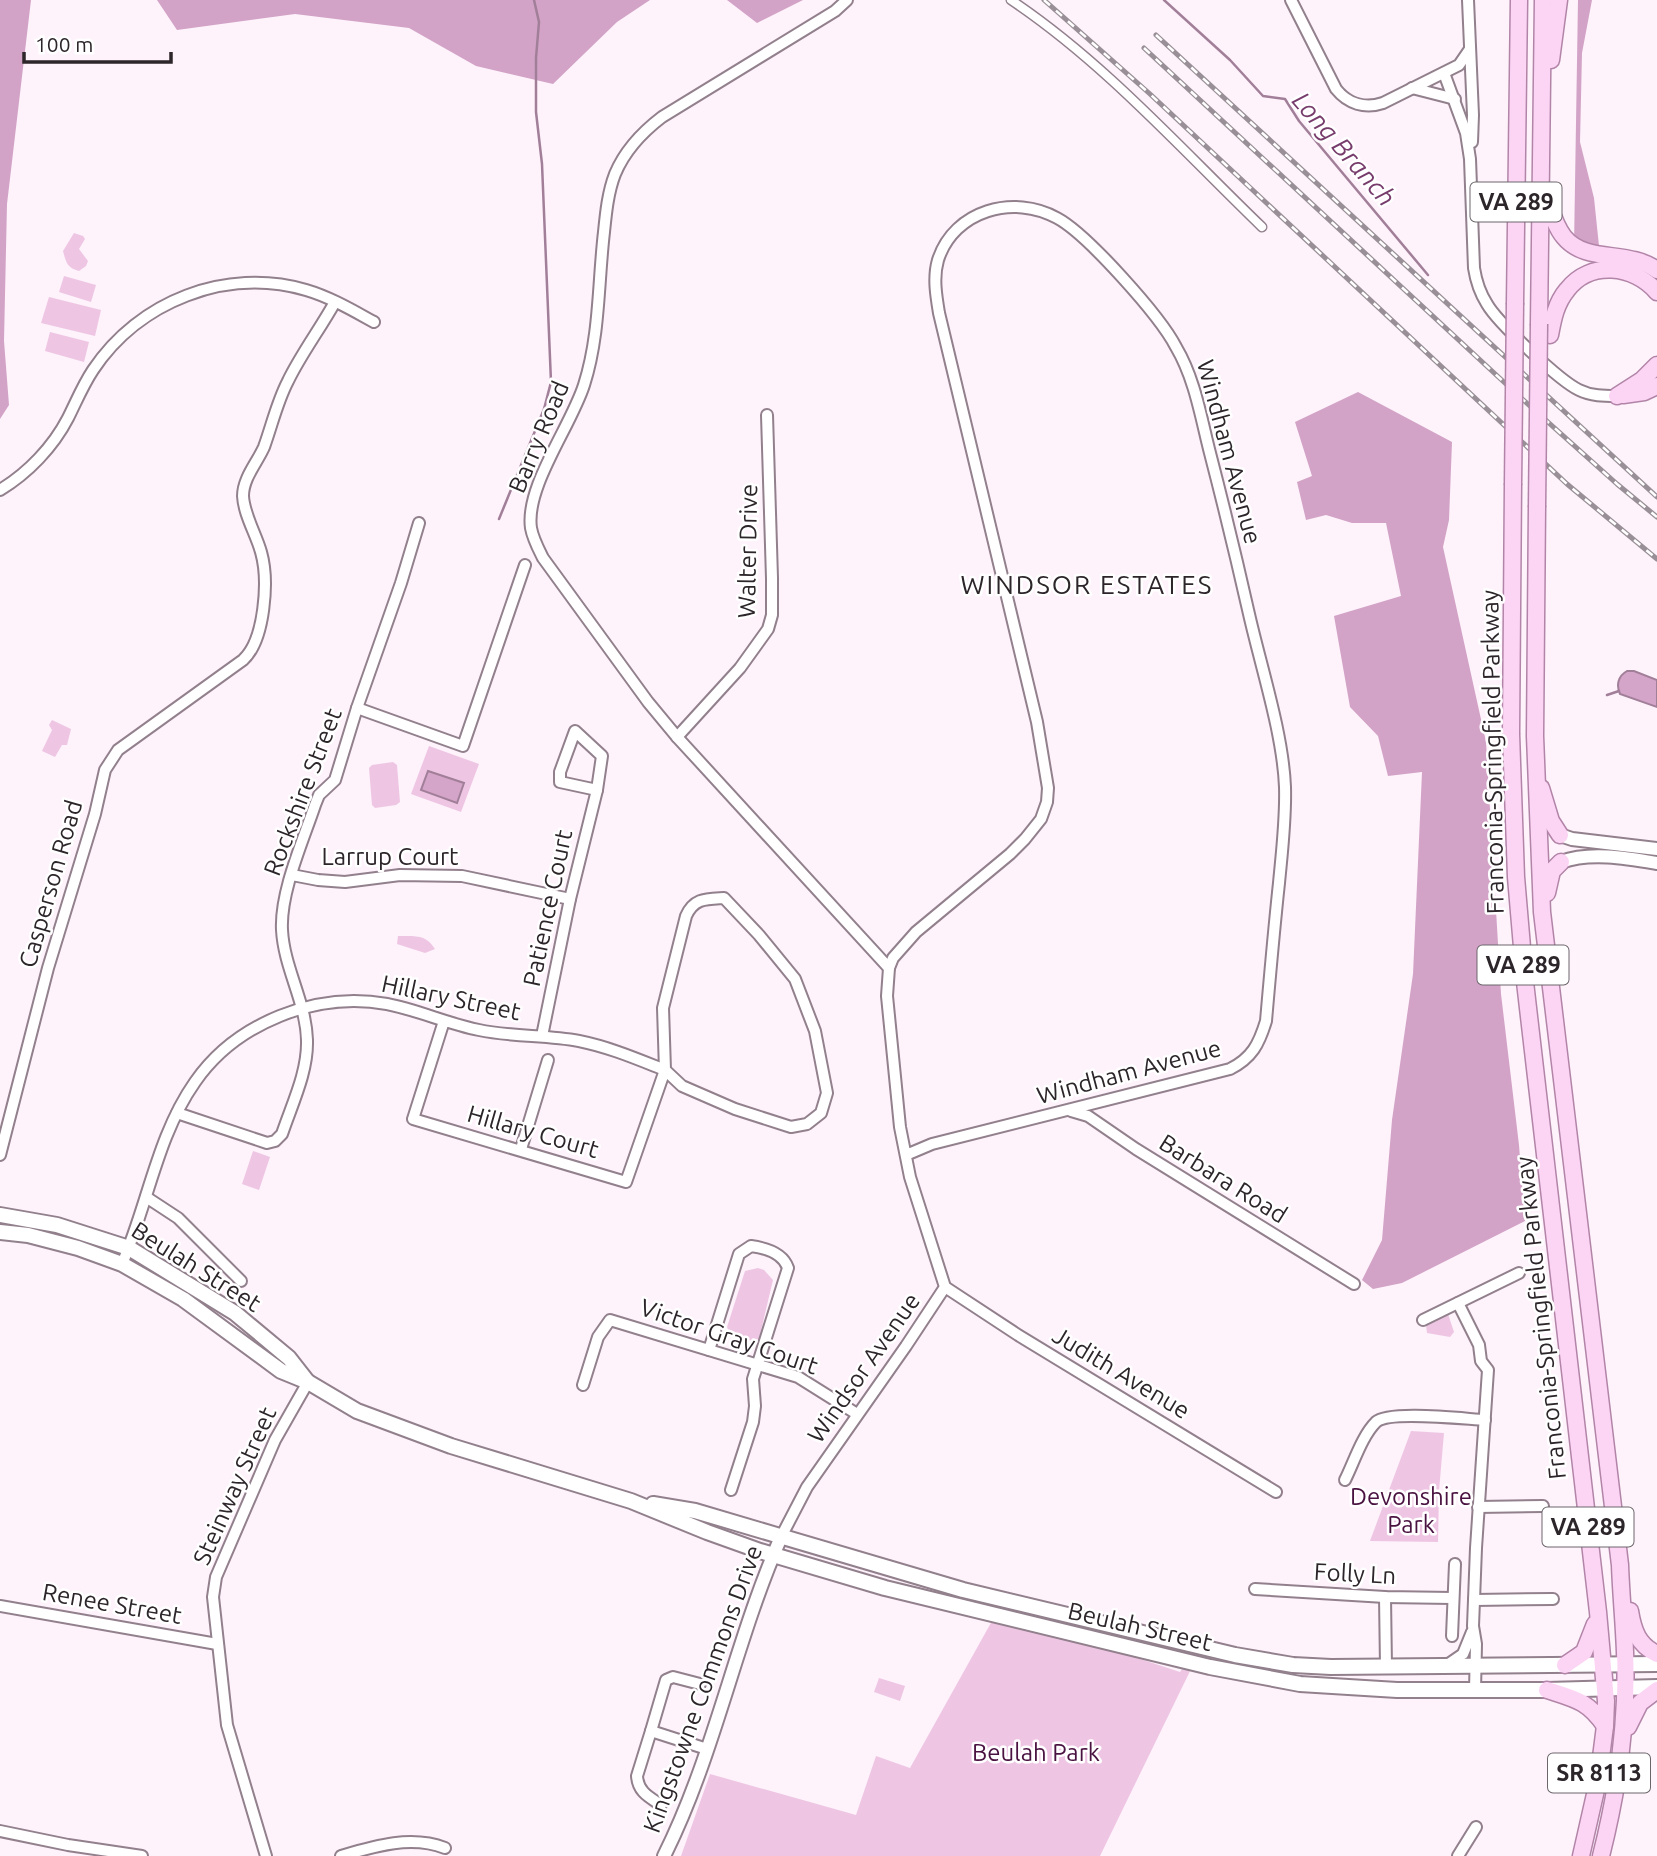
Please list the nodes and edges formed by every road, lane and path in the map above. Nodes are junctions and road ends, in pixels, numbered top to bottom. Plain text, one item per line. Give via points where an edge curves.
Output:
1 (847, 0) edge
2 (1011, 0) edge
3 (1292, 0) edge
4 (1468, 0) edge
5 (1508, 0) edge
6 (1519, 0) edge
7 (1543, 0) edge
8 (1559, 0) edge
9 (1470, 49) junction
10 (1518, 66) junction
11 (1444, 73) junction
12 (1412, 88) junction
13 (1455, 99) junction
14 (1541, 136) junction
15 (1470, 159) junction
16 (1541, 182) junction
17 (1262, 227) dead end
18 (1657, 270) edge
19 (1657, 292) edge
20 (335, 302) junction
21 (374, 322) dead end
22 (1544, 330) junction
23 (1657, 365) edge
24 (1657, 386) edge
25 (1617, 396) junction
26 (767, 415) dead end
27 (0, 490) edge
28 (419, 523) dead end
29 (525, 565) dead end
30 (357, 708) junction
31 (677, 737) junction
32 (1535, 769) junction
33 (597, 790) junction
34 (1560, 835) joint
35 (1657, 849) edge
36 (1561, 862) joint
37 (1657, 863) edge
38 (292, 875) junction
39 (570, 899) junction
40 (1542, 912) junction
41 (889, 968) junction
42 (301, 1009) junction
43 (444, 1021) junction
44 (542, 1036) junction
45 (548, 1060) dead end
46 (665, 1070) junction
47 (1071, 1111) junction
48 (177, 1114) junction
49 (521, 1149) junction
50 (0, 1155) edge
51 (906, 1155) junction
52 (146, 1197) junction
53 (0, 1215) edge
54 (0, 1232) edge
55 (129, 1248) junction
56 (122, 1264) junction
57 (1520, 1273) dead end
58 (241, 1281) dead end
59 (1354, 1284) dead end
60 (945, 1287) junction
61 (1458, 1303) junction
62 (1423, 1320) dead end
63 (709, 1350) junction
64 (757, 1366) junction
65 (308, 1382) junction
66 (583, 1385) dead end
67 (857, 1414) junction
68 (1485, 1420) junction
69 (1345, 1480) dead end
70 (731, 1490) dead end
71 (1276, 1492) dead end
72 (631, 1501) junction
73 (1543, 1506) dead end
74 (1478, 1507) junction
75 (780, 1537) junction
76 (773, 1555) junction
77 (1455, 1564) dead end
78 (1620, 1565) junction
79 (1255, 1589) dead end
80 (1385, 1597) junction
81 (1452, 1598) junction
82 (1553, 1599) dead end
83 (1474, 1600) junction
84 (0, 1606) edge
85 (1598, 1612) junction
86 (1473, 1626) junction
87 (1452, 1636) dead end
88 (217, 1644) junction
89 (1657, 1654) edge
90 (1657, 1664) edge
91 (1565, 1665) junction
92 (1625, 1665) junction
93 (1445, 1666) junction
94 (1475, 1666) junction
95 (1603, 1666) junction
96 (1386, 1667) junction
97 (700, 1684) dead end
98 (1605, 1689) junction
99 (1625, 1689) junction
100 (1657, 1689) edge
101 (1547, 1690) junction
102 (1475, 1691) junction
103 (1605, 1726) junction
104 (651, 1731) junction
105 (1622, 1746) junction
106 (707, 1749) junction
107 (661, 1805) dead end
108 (1476, 1827) dead end
109 (0, 1831) edge
110 (445, 1848) dead end
111 (142, 1856) edge
112 (266, 1856) edge
113 (341, 1856) edge
114 (664, 1856) edge
115 (1458, 1856) edge
116 (1581, 1856) edge
117 (1601, 1856) edge

1 - 31 street, Barry Road via 662,117 628,149 614,177 607,207 592,361 531,507 531,529 543,558
2 - 17 street via 1096,65
3 - 12 street via 1343,97 1373,105
4 - 9 street
5 - 10 main road
6 - 10 main road, Franconia-Springfield Parkway / VA 289
7 - 14 main road, VA 289
8 - 14 main road
9 - 11 street via 1462,62
9 - 15 street
10 - 85 main road, Franconia-Springfield Parkway / VA 289, bridge via 1511,734 1516,877
11 - 12 street
11 - 13 street
12 - 13 street
13 - 15 street
14 - 16 main road, VA 289
15 - 25 street via 1474,268 1488,307 1571,385 1591,394
16 - 18 main road via 1561,232 1572,244 1594,254 1636,259
16 - 22 main road, VA 289
19 - 22 main road via 1623,270 1591,273 1566,291
20 - 21 street
20 - 27 street via 283,285 242,283 203,289 161,306 115,341 91,373 49,448
20 - 50 street, Casperson Road via 288,381 244,491 265,580 253,648 243,660 118,750 105,770 47,968
22 - 32 main road, Franconia-Springfield Parkway / VA 289, bridge via 1538,385
23 - 25 main road
24 - 25 main road
26 - 31 street, Walter Drive via 772,615 768,629 740,668
28 - 30 street, Rockshire Street
29 - 30 street via 463,746
30 - 38 street, Rockshire Street via 335,780 319,795
31 - 41 street, Barry Road
32 - 34 main road
32 - 40 main road, Franconia-Springfield Parkway / VA 289
33 - 33 street, Patience Court via 602,756 575,731 560,782
33 - 39 street, Patience Court
34 - 35 street
36 - 37 street via 1598,857
36 - 40 main road via 1552,871
38 - 39 street, Larrup Court via 345,882 462,876
38 - 42 street, Rockshire Street via 282,929
39 - 44 street, Patience Court
40 - 78 main road, Franconia-Springfield Parkway / VA 289
41 - 47 street, Windham Avenue via 916,932 1025,839 1041,819 1047,802 1037,722 935,287 941,253 960,226 991,209 1028,207 1056,218 1082,237 1157,319 1181,356 1232,542 1285,785 1265,1021 1255,1051 1230,1069
41 - 51 street, Windsor Avenue via 894,1076
42 - 43 street, Hillary Street via 363,1002
42 - 48 street, Hillary Street via 260,1025 231,1045 196,1080
42 - 48 street, Rockshire Street via 307,1041 305,1064 275,1142
43 - 44 street, Hillary Street via 499,1034
43 - 49 street, Hillary Court via 413,1119
44 - 46 street, Hillary Street via 607,1048
45 - 49 street
46 - 46 street, Hillary Street via 663,1008 686,916 699,900 724,898 795,979 815,1031 827,1093 821,1113 807,1124 791,1127 682,1086
46 - 49 street, Hillary Court via 626,1182
47 - 51 street, Windham Avenue via 932,1144
47 - 59 street, Barbara Road via 1099,1123
48 - 52 street, Hillary Street
51 - 60 street, Windsor Avenue
52 - 55 street, Hillary Street
52 - 58 street, Beulah Street via 178,1218
53 - 55 main road, Beulah Street via 57,1225
54 - 56 main road, Beulah Street via 28,1235
55 - 56 street, Hillary Street
55 - 65 main road, Beulah Street via 236,1313 289,1358
56 - 65 main road, Beulah Street via 183,1299 281,1371
57 - 61 street
60 - 67 street, Windsor Avenue
60 - 71 street, Judith Avenue
61 - 62 street
61 - 68 street via 1488,1370
63 - 64 street, Victor Gray Court
63 - 64 street via 737,1258 741,1250 758,1247 780,1255 788,1268
63 - 66 street, Victor Gray Court via 610,1320 597,1336
64 - 67 street, Victor Gray Court via 798,1377
64 - 70 street via 752,1379 753,1422
65 - 72 main road, Beulah Street via 357,1411 391,1424
65 - 88 street, Steinway Street via 275,1440 216,1577
67 - 75 street, Windsor Avenue via 807,1487
68 - 69 street via 1395,1415 1380,1419
68 - 74 street
72 - 75 main road, Beulah Street via 695,1511
72 - 76 main road, Beulah Street
73 - 74 street
74 - 83 street
75 - 76 street, Kingstowne Commons Drive
75 - 96 main road, Beulah Street via 963,1590 1234,1655 1312,1667
76 - 102 main road, Beulah Street via 899,1592 1254,1677 1338,1688
76 - 106 street, Kingstowne Commons Drive
77 - 81 street
78 - 89 main road via 1634,1630 1644,1646
78 - 92 main road, Franconia-Springfield Parkway / VA 289
79 - 80 street, Folly Ln
80 - 81 street, Folly Ln
80 - 96 street
81 - 87 street
82 - 83 street
83 - 86 street
84 - 88 street, Renee Street
85 - 91 main road via 1587,1648
85 - 95 main road, Franconia-Springfield Parkway / VA 289
86 - 93 street via 1466,1650
86 - 94 street
88 - 112 street, Steinway Street via 231,1743
90 - 92 main road, Beulah Street
91 - 94 main road, Beulah Street
91 - 95 main road, Beulah Street
92 - 95 main road, Beulah Street
92 - 99 main road, SR 8113
93 - 94 main road, Beulah Street
93 - 96 main road, Beulah Street
94 - 102 street
95 - 98 main road, SR 8113
97 - 104 street via 673,1677 666,1680
98 - 99 main road, Beulah Street
98 - 101 main road, Beulah Street
98 - 103 main road, SR 8113
99 - 100 main road, Beulah Street
99 - 105 main road, SR 8113
100 - 105 main road via 1636,1707
101 - 102 main road, Beulah Street
101 - 103 main road via 1588,1705
103 - 116 main road, SR 8113
104 - 106 street
104 - 107 street via 638,1784
105 - 117 main road, SR 8113
106 - 114 street, Kingstowne Commons Drive
108 - 115 street
109 - 111 street
110 - 113 street via 414,1841

